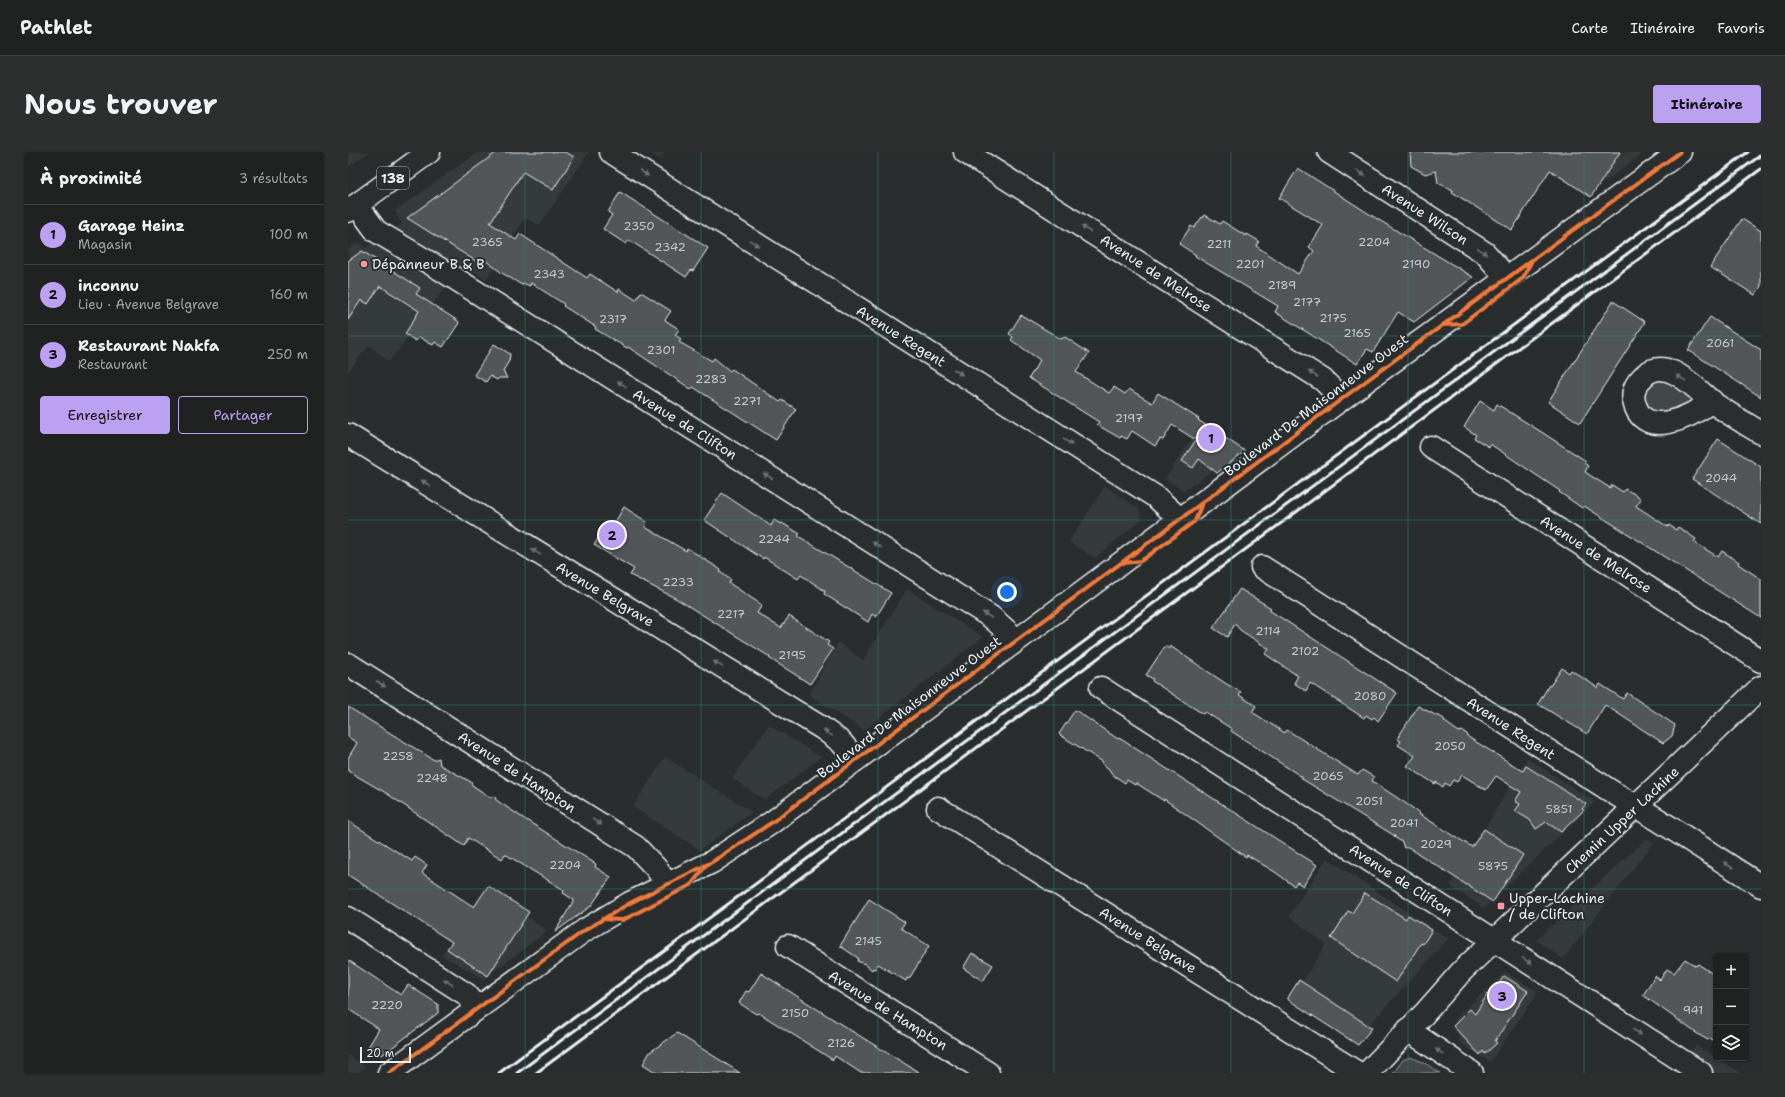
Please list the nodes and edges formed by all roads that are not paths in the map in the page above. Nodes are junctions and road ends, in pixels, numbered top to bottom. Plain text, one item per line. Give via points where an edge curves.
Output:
1 (429, 152) edge
2 (611, 152) edge
3 (965, 152) edge
4 (1328, 152) edge
5 (1677, 153) edge
6 (352, 208) edge
7 (1507, 278) junction
8 (1342, 399) junction
9 (1712, 401) dead end
10 (1761, 433) edge
11 (348, 435) edge
12 (1431, 447) dead end
13 (1180, 519) junction
14 (1262, 568) dead end
15 (1017, 640) junction
16 (1761, 661) edge
17 (348, 664) edge
18 (1101, 688) dead end
19 (1761, 688) edge
20 (856, 760) junction
21 (1636, 807) junction
22 (938, 808) dead end
23 (667, 884) junction
24 (1761, 886) edge
25 (348, 918) edge
26 (1495, 940) junction
27 (788, 946) dead end
28 (478, 1008) junction
29 (1408, 1030) junction
30 (389, 1073) edge
31 (988, 1073) edge
32 (1358, 1073) edge
33 (1367, 1073) edge
34 (1472, 1073) edge
35 (1701, 1073) edge

1 - 6 street, 138
2 -> 13 street, Avenue Regent via 1156,497
8 -> 3 street, Avenue de Melrose via 1323,380
4 -> 7 street, Avenue Wilson via 1485,252
5 - 7 street, Boulevard De Maisonneuve Ouest
15 -> 6 street, Avenue de Clifton via 991,617 386,237
7 - 8 street, Boulevard De Maisonneuve Ouest
8 - 13 street, Boulevard De Maisonneuve Ouest
9 - 10 street
20 -> 11 street, Avenue Belgrave via 841,742 826,730
12 - 16 street, Avenue de Melrose
13 - 15 street, Boulevard De Maisonneuve Ouest
14 - 21 street, Avenue Regent
15 - 20 street, Boulevard De Maisonneuve Ouest
17 -> 23 street, Avenue de Hampton via 636,847
18 - 26 street, Avenue de Clifton
19 - 21 street, Chemin Upper Lachine
20 - 23 street, Boulevard De Maisonneuve Ouest via 726,853
24 -> 21 street, Avenue Regent
21 - 26 street, Chemin Upper Lachine
22 - 32 street, Avenue Belgrave
23 - 28 street, Boulevard De Maisonneuve Ouest via 584,930
28 -> 25 street via 466,994
26 - 29 street, Chemin Upper Lachine via 1462,971
26 -> 35 street, Avenue de Clifton
27 - 31 street, Avenue de Hampton
28 - 30 street, Boulevard De Maisonneuve Ouest
29 - 33 street, Chemin Upper Lachine
34 -> 29 street

